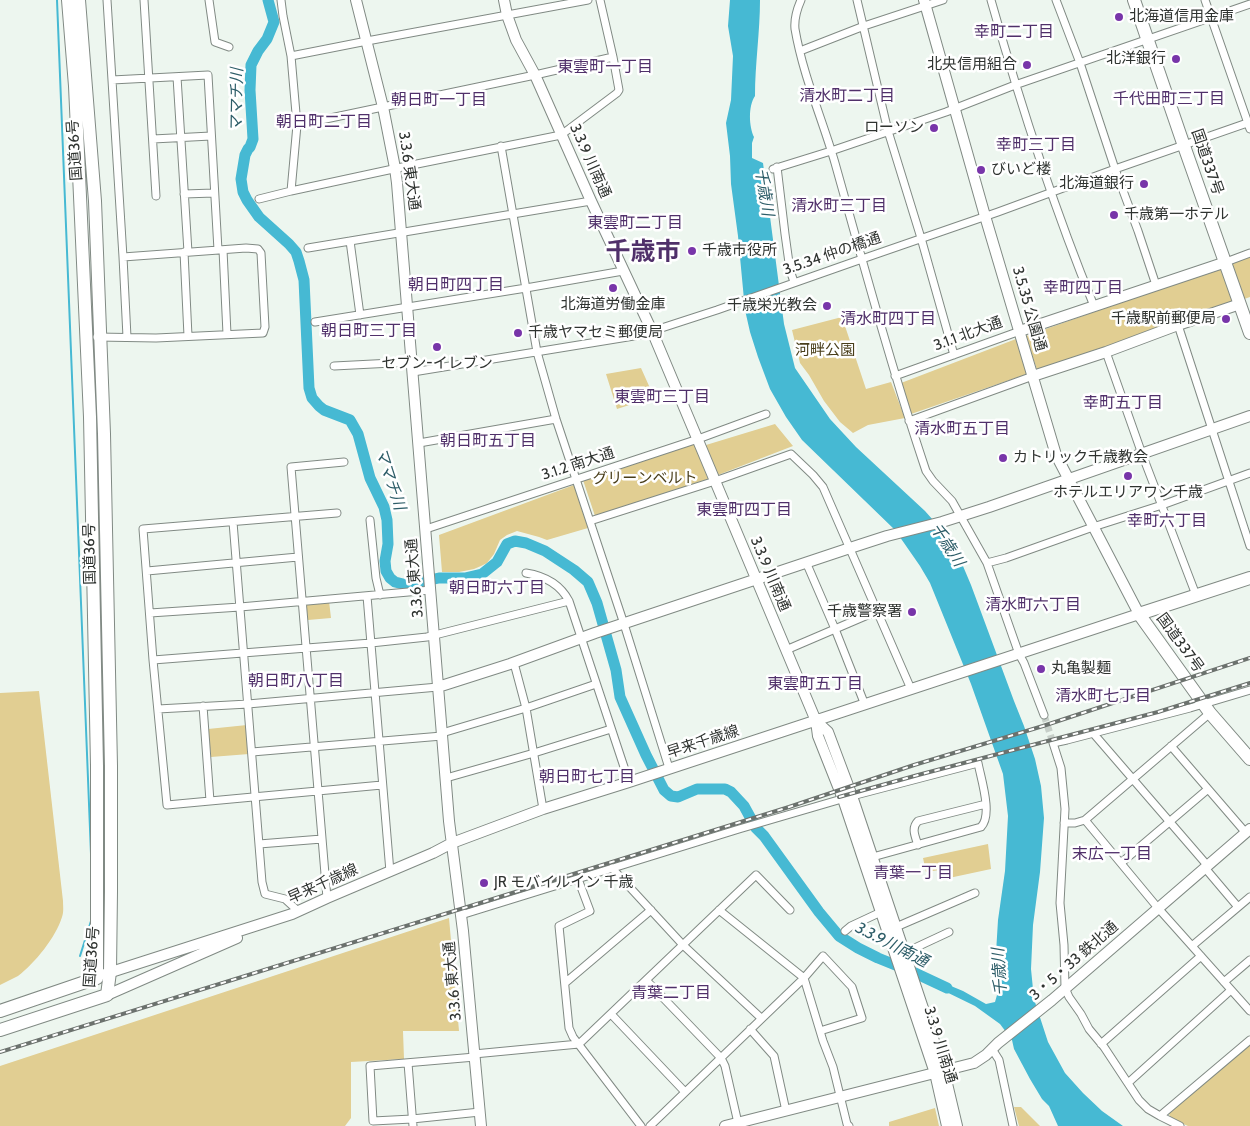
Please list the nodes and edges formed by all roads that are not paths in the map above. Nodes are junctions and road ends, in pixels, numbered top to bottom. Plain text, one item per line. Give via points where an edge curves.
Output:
1 (68, 0) edge
2 (79, 0) edge
3 (107, 0) edge
4 (144, 0) edge
5 (209, 0) edge
6 (281, 0) edge
7 (356, 0) edge
8 (504, 0) edge
9 (588, 0) edge
10 (600, 0) edge
11 (801, 0) edge
12 (857, 0) edge
13 (943, 0) edge
14 (991, 0) edge
15 (1056, 0) edge
16 (1134, 0) edge
17 (1204, 0) edge
18 (925, 3) edge
19 (1250, 4) edge
20 (508, 15) junction
21 (1211, 18) junction
22 (864, 26) junction
23 (367, 40) junction
24 (1148, 40) junction
25 (229, 46) dead end
26 (800, 51) junction
27 (291, 56) junction
28 (613, 57) junction
29 (1080, 63) junction
30 (535, 75) junction
31 (177, 77) junction
32 (149, 78) junction
33 (112, 80) junction
34 (1015, 85) junction
35 (383, 106) junction
36 (955, 108) junction
37 (298, 125) junction
38 (1249, 125) edge
39 (888, 131) junction
40 (561, 134) junction
41 (211, 136) junction
42 (181, 138) junction
43 (153, 139) junction
44 (501, 146) junction
45 (1184, 146) junction
46 (831, 150) junction
47 (395, 168) junction
48 (1115, 169) junction
49 (291, 191) junction
50 (1051, 192) junction
51 (214, 193) junction
52 (184, 194) junction
53 (156, 196) dead end
54 (259, 199) dead end
55 (591, 202) junction
56 (513, 214) junction
57 (985, 216) junction
58 (402, 233) junction
59 (921, 238) junction
60 (350, 241) junction
61 (308, 248) dead end
62 (220, 250) junction
63 (186, 252) junction
64 (1250, 253) edge
65 (123, 257) junction
66 (862, 258) junction
67 (1226, 262) junction
68 (623, 271) junction
69 (791, 283) junction
70 (1156, 285) junction
71 (526, 288) junction
72 (1242, 303) junction
73 (1094, 306) junction
74 (408, 307) junction
75 (360, 315) junction
76 (315, 322) dead end
77 (1178, 325) junction
78 (652, 331) junction
79 (1020, 331) junction
80 (1250, 333) edge
81 (227, 334) junction
82 (188, 336) junction
83 (87, 337) junction
84 (101, 337) junction
85 (127, 337) junction
86 (537, 352) junction
87 (1106, 352) junction
88 (954, 355) junction
89 (334, 366) dead end
90 (412, 367) junction
91 (895, 376) junction
92 (1033, 376) junction
93 (766, 414) dead end
94 (1250, 416) edge
95 (556, 419) junction
96 (909, 421) junction
97 (1212, 430) junction
98 (698, 439) junction
99 (419, 443) junction
100 (1142, 454) junction
101 (344, 462) dead end
102 (1250, 472) edge
103 (1069, 478) junction
104 (575, 480) junction
105 (715, 480) junction
106 (1228, 480) junction
107 (1162, 506) junction
108 (337, 513) dead end
109 (295, 516) junction
110 (959, 516) junction
111 (370, 520) dead end
112 (590, 521) junction
113 (234, 522) junction
114 (1093, 527) junction
115 (426, 529) junction
116 (1250, 546) edge
117 (850, 548) junction
118 (298, 557) junction
119 (806, 562) junction
120 (237, 563) junction
121 (987, 563) junction
122 (147, 571) junction
123 (526, 573) dead end
124 (1250, 578) edge
125 (756, 579) junction
126 (431, 587) junction
127 (380, 594) junction
128 (1196, 595) junction
129 (367, 596) junction
130 (569, 601) junction
131 (302, 602) junction
132 (240, 607) junction
133 (876, 611) junction
134 (150, 613) junction
135 (1139, 614) junction
136 (624, 624) junction
137 (835, 629) junction
138 (434, 634) junction
139 (581, 638) junction
140 (371, 643) junction
141 (306, 648) junction
142 (786, 650) junction
143 (244, 652) junction
144 (1016, 655) junction
145 (153, 660) junction
146 (514, 662) junction
147 (596, 684) junction
148 (438, 687) junction
149 (911, 689) junction
150 (1250, 690) edge
151 (375, 692) junction
152 (310, 698) junction
153 (248, 704) junction
154 (865, 705) junction
155 (203, 706) junction
156 (526, 708) junction
157 (1207, 708) junction
158 (158, 709) junction
159 (1044, 715) tunnel mouth
160 (816, 721) junction
161 (611, 729) junction
162 (1093, 733) junction
163 (442, 734) junction
164 (379, 741) junction
165 (1171, 746) junction
166 (315, 748) junction
167 (252, 752) junction
168 (534, 753) junction
169 (1250, 759) edge
170 (667, 769) junction
171 (446, 778) junction
172 (1133, 780) junction
173 (629, 782) junction
174 (382, 785) junction
175 (1208, 789) junction
176 (318, 791) junction
177 (255, 797) junction
178 (847, 797) junction
179 (210, 801) junction
180 (986, 804) junction
181 (543, 809) junction
182 (1085, 820) junction
183 (1170, 822) junction
184 (1064, 824) junction
185 (1248, 831) edge
186 (322, 839) junction
187 (452, 843) junction
188 (259, 844) junction
189 (918, 844) junction
190 (868, 858) junction
191 (1121, 863) junction
192 (1206, 867) junction
193 (612, 868) junction
194 (390, 872) junction
195 (578, 879) junction
196 (975, 893) dead end
197 (1250, 897) edge
198 (327, 898) junction
199 (1238, 907) junction
200 (1158, 908) junction
201 (651, 910) junction
202 (720, 910) junction
203 (790, 910) dead end
204 (298, 911) junction
205 (880, 912) junction
206 (461, 915) junction
207 (284, 917) junction
208 (896, 927) junction
209 (846, 931) dead end
210 (949, 932) dead end
211 (683, 945) junction
212 (1192, 946) junction
213 (900, 956) junction
214 (1201, 956) junction
215 (1250, 960) edge
216 (110, 972) junction
217 (97, 978) junction
218 (804, 978) junction
219 (646, 980) junction
220 (1224, 982) junction
221 (565, 983) junction
222 (1065, 988) junction
223 (1231, 990) junction
224 (107, 995) junction
225 (0, 1011) edge
226 (1250, 1011) edge
227 (611, 1014) junction
228 (761, 1018) junction
229 (750, 1029) junction
230 (0, 1030) edge
231 (820, 1031) junction
232 (1250, 1040) edge
233 (579, 1044) junction
234 (1101, 1044) junction
235 (995, 1046) junction
236 (474, 1056) junction
237 (720, 1058) junction
238 (408, 1063) junction
239 (939, 1072) junction
240 (1128, 1082) junction
241 (685, 1092) junction
242 (841, 1097) junction
243 (786, 1111) junction
244 (480, 1112) junction
245 (1160, 1116) junction
246 (413, 1123) edge
247 (738, 1123) junction
248 (848, 1125) edge
249 (481, 1126) edge
250 (641, 1126) edge
251 (650, 1126) edge
252 (725, 1126) edge
253 (947, 1126) edge
254 (957, 1126) edge
255 (1014, 1126) edge
256 (1180, 1126) edge

1 - 83 highway, 国道36号
2 - 84 highway, 国道36号 via 95,201
3 - 33 street
4 - 32 street
5 - 25 street via 215,42
6 - 27 street
7 - 23 street, 3.3.6 東大通
8 - 20 street, 3.3.9 川南通
9 - 20 street
10 - 28 street
11 - 26 street via 796,10 795,26
12 - 22 street
13 - 18 street
14 - 34 street
15 - 29 street
16 - 24 highway, 国道337号
17 - 21 street
18 - 22 street
18 - 36 street, 3.5.35 公園通
19 - 21 street
20 - 23 street
20 - 30 street, 3.3.9 川南通 via 516,40
21 - 24 street
21 - 38 street
22 - 26 street
22 - 39 street
23 - 27 street
23 - 35 street, 3.3.6 東大通
24 - 29 street
24 - 45 highway, 国道337号
26 - 46 street
27 - 37 street
28 - 30 street
28 - 40 street via 617,93
29 - 34 street
29 - 48 street
30 - 35 street
30 - 40 street, 3.3.9 川南通
31 - 32 street
31 - 41 street via 208,75
31 - 42 street
32 - 33 street
32 - 43 street
33 - 65 street
34 - 36 street
34 - 50 street
35 - 37 street
35 - 47 street, 3.3.6 東大通
36 - 39 street
36 - 57 street, 3.5.35 公園通
37 - 49 street
38 - 45 street, 3.5.34 仲の橋通
39 - 46 street
39 - 59 street
40 - 44 street
40 - 55 street, 3.3.9 川南通
41 - 42 street
41 - 51 street
42 - 43 street
42 - 52 street
43 - 53 street
44 - 47 street
44 - 56 street
45 - 48 street, 3.5.34 仲の橋通
45 - 67 highway, 国道337号
46 - 66 street
46 - 69 street via 775,168
47 - 49 street
47 - 58 street, 3.3.6 東大通
48 - 50 street, 3.5.34 仲の橋通
48 - 70 street
49 - 54 street
50 - 57 street, 3.5.34 仲の橋通
50 - 73 street
51 - 52 street
51 - 62 street
52 - 63 street
55 - 56 street
55 - 68 street, 3.3.9 川南通
56 - 58 street
56 - 71 street
57 - 59 street, 3.5.34 仲の橋通
57 - 79 street, 3.5.35 公園通
58 - 60 street
58 - 74 street, 3.3.6 東大通
59 - 66 street, 3.5.34 仲の橋通
59 - 88 street
60 - 61 street
60 - 75 street
62 - 63 street
62 - 81 street
62 - 81 street via 246,248 258,249 261,253 263,333
63 - 65 street
63 - 82 street
64 - 67 street, 3.1.1 北大通
65 - 85 street
66 - 69 street, 3.5.34 仲の橋通
66 - 91 street
67 - 70 street, 3.1.1 北大通
67 - 72 highway, 国道337号
68 - 71 street
68 - 78 street, 3.3.9 川南通
69 - 78 street, 3.5.34 仲の橋通
70 - 73 street, 3.1.1 北大通
71 - 74 street
71 - 86 street
72 - 77 street
72 - 80 highway, 国道337号
73 - 79 street, 3.1.1 北大通
74 - 75 street
74 - 90 street, 3.3.6 東大通
75 - 76 street
77 - 87 street
77 - 97 street
78 - 86 street, 3.5.34 仲の橋通
78 - 98 street, 3.3.9 川南通
79 - 88 street, 3.1.1 北大通
79 - 92 street, 3.5.35 公園通
81 - 82 street
82 - 85 street
83 - 84 street
83 - 217 highway, 国道36号 via 91,427
84 - 85 street
84 - 216 highway, 国道36号 via 111,756
86 - 90 street, 3.5.34 仲の橋通
86 - 95 street
87 - 92 street
87 - 100 street
88 - 91 street, 3.1.1 北大通
89 - 90 street, 3.5.34 仲の橋通
90 - 99 street, 3.3.6 東大通
91 - 96 street
92 - 96 street
92 - 103 street, 3.5.35 公園通 via 1056,455
93 - 98 street, 3.1.2 南大通
94 - 97 street
95 - 99 street
95 - 104 street
96 - 110 street via 926,471 952,501
97 - 100 street
97 - 106 street
98 - 104 street, 3.1.2 南大通
98 - 105 street, 3.3.9 川南通
99 - 115 street, 3.3.6 東大通
100 - 103 street
100 - 107 street
101 - 109 street via 291,467
102 - 106 street
103 - 110 street
103 - 114 street, 3.5.35 公園通
104 - 112 street
104 - 115 street, 3.1.2 南大通
105 - 112 street
105 - 117 street via 791,454 823,487
105 - 125 street, 3.3.9 川南通
106 - 107 street
106 - 116 street
107 - 114 street
107 - 128 street
108 - 109 street
109 - 113 street
109 - 118 street
110 - 117 street
110 - 121 street
111 - 127 street
112 - 136 street
113 - 120 street
113 - 122 street via 143,529
114 - 121 street
114 - 135 street, 3.5.35 公園通
115 - 126 street, 3.3.6 東大通
117 - 119 street
117 - 133 street
118 - 120 street
118 - 131 street
119 - 125 street
119 - 137 street
120 - 122 street
120 - 132 street
121 - 144 street
122 - 134 street
123 - 130 street via 553,582 565,592
124 - 128 highway, 国道337号
125 - 136 street
125 - 142 street, 3.3.9 川南通
126 - 127 street
126 - 138 street, 3.3.6 東大通
127 - 129 street
128 - 135 highway, 国道337号
129 - 131 street
129 - 140 street
130 - 138 street
130 - 139 street
131 - 132 street
131 - 141 street
132 - 134 street
132 - 143 street
133 - 137 street
133 - 149 street
134 - 145 street
135 - 144 street, 早来千歳線
135 - 157 highway, 国道337号
136 - 139 street
136 - 170 street
137 - 142 street
137 - 154 street
138 - 140 street
138 - 148 street, 3.3.6 東大通
139 - 146 street
139 - 147 street
140 - 141 street
140 - 151 street
141 - 143 street
141 - 152 street
142 - 160 street, 3.3.9 川南通
143 - 145 street
143 - 153 street
144 - 149 street, 早来千歳線
144 - 159 street via 1024,663
145 - 158 street
146 - 148 street
146 - 156 street
147 - 156 street
147 - 161 street
148 - 151 street
148 - 163 street, 3.3.6 東大通
149 - 154 street, 早来千歳線
150 - 157 street
151 - 152 street
151 - 164 street
152 - 153 street
152 - 166 street
153 - 155 street
153 - 167 street
154 - 160 street, 早来千歳線
155 - 158 street
155 - 179 street
156 - 163 street
156 - 168 street
157 - 162 street
157 - 165 street
157 - 169 highway, 国道337号
158 - 179 street via 167,805
160 - 170 street, 早来千歳線
160 - 178 street via 828,732
161 - 168 street
161 - 173 street
162 - 172 street
162 - 184 street via 1053,743 1061,768
163 - 164 street
163 - 171 street, 3.3.6 東大通
164 - 166 street
164 - 174 street
165 - 172 street
165 - 175 street
166 - 167 street
166 - 176 street
167 - 177 street
168 - 171 street
168 - 181 street
170 - 173 street, 早来千歳線
171 - 187 street, 3.3.6 東大通
172 - 182 street
172 - 183 street
173 - 181 street, 早来千歳線
174 - 176 street
174 - 194 street
175 - 183 street
175 - 185 street
176 - 177 street
176 - 186 street
177 - 179 street
177 - 188 street
178 - 180 street via 978,763
178 - 190 street
178 - 193 street
180 - 189 street via 985,823 981,827
180 - 189 street via 918,821 913,832
181 - 187 street, 早来千歳線
182 - 184 street
182 - 191 street
183 - 191 street
183 - 192 street
184 - 222 street via 1060,904
185 - 192 street, 3・5・33 鉄北通
186 - 188 street
186 - 198 street
187 - 194 street, 早来千歳線
187 - 206 street, 3.3.6 東大通
188 - 204 street via 265,894 285,900
189 - 190 street
190 - 205 street
190 - 208 street
191 - 200 street
192 - 199 street
192 - 200 street, 3・5・33 鉄北通
193 - 195 street
193 - 201 street
194 - 198 street, 早来千歳線
195 - 206 street
195 - 221 street via 590,911 559,926
196 - 208 street
197 - 199 street
198 - 204 street, 早来千歳線
199 - 212 street
200 - 212 street
200 - 222 street, 3・5・33 鉄北通
201 - 211 street
201 - 221 street
202 - 203 street via 756,875
202 - 211 street
202 - 218 street
204 - 207 street, 早来千歳線
205 - 209 street
205 - 213 street
206 - 236 street, 3.3.6 東大通
207 - 216 street, 早来千歳線
207 - 224 street, 早来千歳線
208 - 213 street
210 - 213 street
211 - 219 street
211 - 228 street
212 - 214 street
213 - 239 street, 3.3.9 川南通 via 902,974
213 - 239 street, 3.3.9 川南通 via 908,964
214 - 220 street
214 - 234 street
215 - 220 street
216 - 217 street, 早来千歳線
216 - 224 highway, 国道36号
217 - 224 highway
217 - 225 highway, 国道36号
218 - 228 street
218 - 231 street
218 - 231 street via 823,956 852,986 862,1018
219 - 227 street
219 - 237 street
220 - 223 street
221 - 233 street via 569,1028
222 - 234 street
222 - 235 street, 3・5・33 鉄北通
223 - 226 street
223 - 240 street
224 - 230 highway, 国道36号
227 - 233 street
227 - 241 street
228 - 229 street
229 - 237 street
229 - 243 street via 774,1056
231 - 242 street
232 - 245 street
233 - 236 street
233 - 250 street
234 - 240 street
235 - 239 street, 3・5・33 鉄北通 via 974,1063
235 - 255 street
236 - 238 street
236 - 244 street, 3.3.6 東大通
237 - 241 street
237 - 247 street via 725,1066
238 - 246 street
238 - 246 street via 370,1066 373,1121
239 - 242 street, 3・5・33 鉄北通
239 - 253 street, 3.3.9 川南通
239 - 254 street, 3.3.9 川南通
240 - 245 street via 1139,1100
241 - 251 street
242 - 243 street, 3・5・33 鉄北通
242 - 248 street
243 - 247 street, 3・5・33 鉄北通
244 - 246 street
244 - 249 street, 3.3.6 東大通
245 - 256 street
247 - 252 street, 3・5・33 鉄北通

